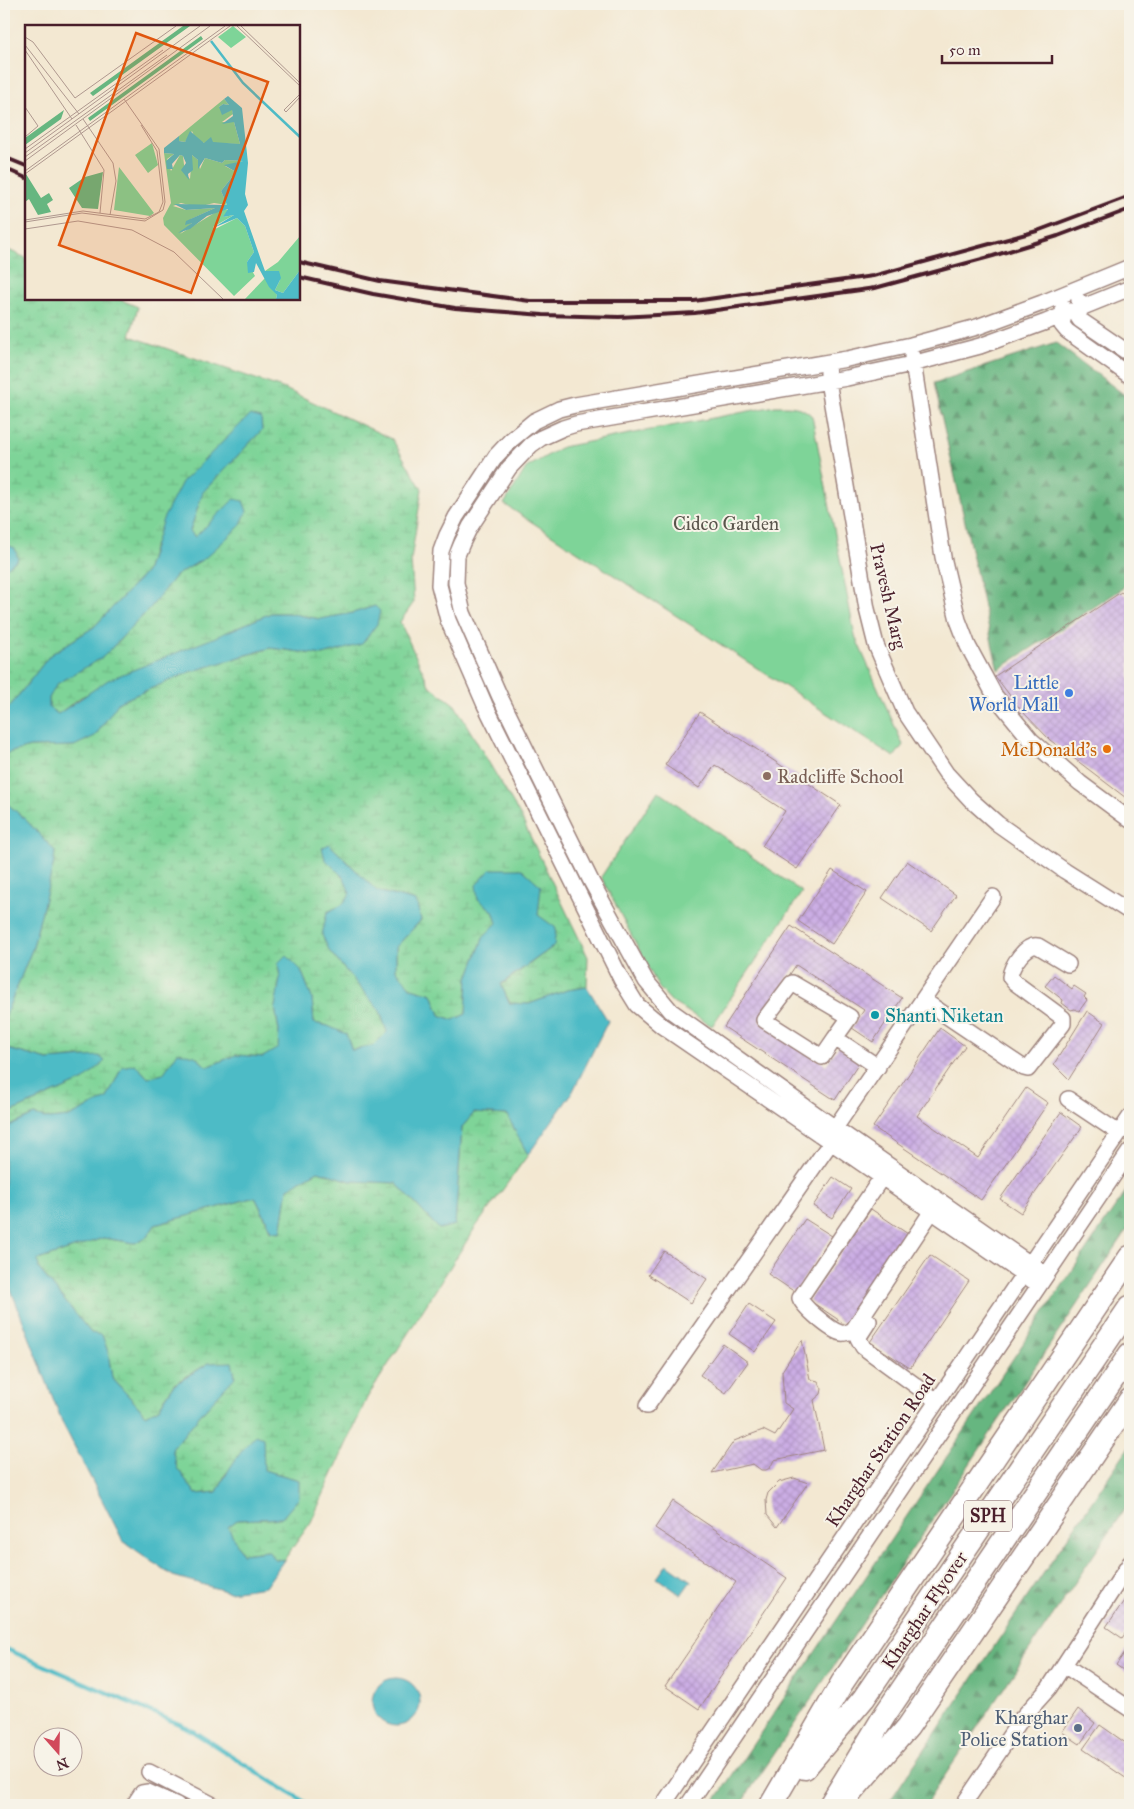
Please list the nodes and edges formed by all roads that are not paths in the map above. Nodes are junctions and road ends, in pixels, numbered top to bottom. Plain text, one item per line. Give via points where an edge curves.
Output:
1 (1130, 267) edge
2 (1130, 288) edge
3 (1077, 289) junction
4 (1060, 296) junction
5 (1081, 308) junction
6 (1064, 315) junction
7 (911, 345) junction
8 (1130, 354) edge
9 (828, 362) junction
10 (912, 364) junction
11 (1130, 376) edge
12 (828, 381) junction
13 (1130, 820) edge
14 (993, 897) dead end
15 (1130, 912) edge
16 (1068, 964) dead end
17 (923, 1000) junction
18 (836, 1038) junction
19 (878, 1066) junction
20 (1068, 1099) dead end
21 (1130, 1116) edge
22 (1119, 1133) junction
23 (833, 1135) junction
24 (1130, 1151) edge
25 (882, 1177) junction
26 (935, 1214) junction
27 (1130, 1257) edge
28 (1027, 1269) junction
29 (1042, 1280) junction
30 (1130, 1307) edge
31 (1130, 1354) edge
32 (1130, 1400) edge
33 (937, 1401) junction
34 (647, 1406) dead end
35 (1130, 1564) edge
36 (825, 1568) junction
37 (842, 1578) junction
38 (1064, 1665) junction
39 (1130, 1709) edge
40 (149, 1772) dead end
41 (134, 1805) edge
42 (177, 1805) edge
43 (212, 1805) edge
44 (663, 1805) edge
45 (688, 1805) edge
46 (772, 1805) edge
47 (830, 1805) edge
48 (840, 1805) edge
49 (964, 1805) edge

1 - 3 street
2 - 5 street
3 - 4 street
3 - 5 street
4 - 6 street
4 - 7 street via 978,327
5 - 6 street
5 - 8 street via 1078,317 1084,323
6 - 10 street via 980,346
6 - 11 street via 1062,325 1072,337
7 - 9 street
7 - 10 street
9 - 12 street, Pravesh Marg
9 - 23 street via 575,405 534,421 496,456 456,517 441,551 439,585 448,620 485,705 637,1005 655,1021
10 - 12 street
10 - 13 street via 943,556 958,620 968,646 995,696 1031,740 1080,783
12 - 15 street, Pravesh Marg via 867,609 876,645 905,712 946,773 998,824
12 - 23 street via 576,424 541,438 509,468 470,527 457,555 456,583 463,613 500,697 646,981 671,1010
14 - 17 street
16 - 17 street via 1033,945 1010,971 1014,982 1063,1018 1063,1024 1028,1069
17 - 19 street
18 - 18 street via 850,1017 792,982 764,1020 822,1057
18 - 19 street
19 - 23 street
20 - 22 street
21 - 22 street, Kharghar Station Road
22 - 28 street, Kharghar Station Road
23 - 25 street
23 - 28 street
23 - 34 street
24 - 29 street
25 - 26 street
25 - 26 street via 800,1298 802,1304 827,1324 840,1333 853,1330
26 - 28 street
26 - 33 street via 858,1338 863,1347
27 - 46 highway via 842,1683
28 - 29 street
28 - 33 street, Kharghar Station Road
29 - 37 street
30 - 46 highway, Kharghar Flyover / SPH via 864,1698
31 - 47 highway, Kharghar Flyover / SPH via 886,1713
32 - 48 highway via 908,1727
33 - 36 street, Kharghar Station Road
35 - 38 street
36 - 37 street
36 - 44 street, Kharghar Station Road
37 - 45 street
38 - 39 street
38 - 49 street via 1049,1688 1022,1718
40 - 43 street
41 - 42 street via 142,1793 148,1792

